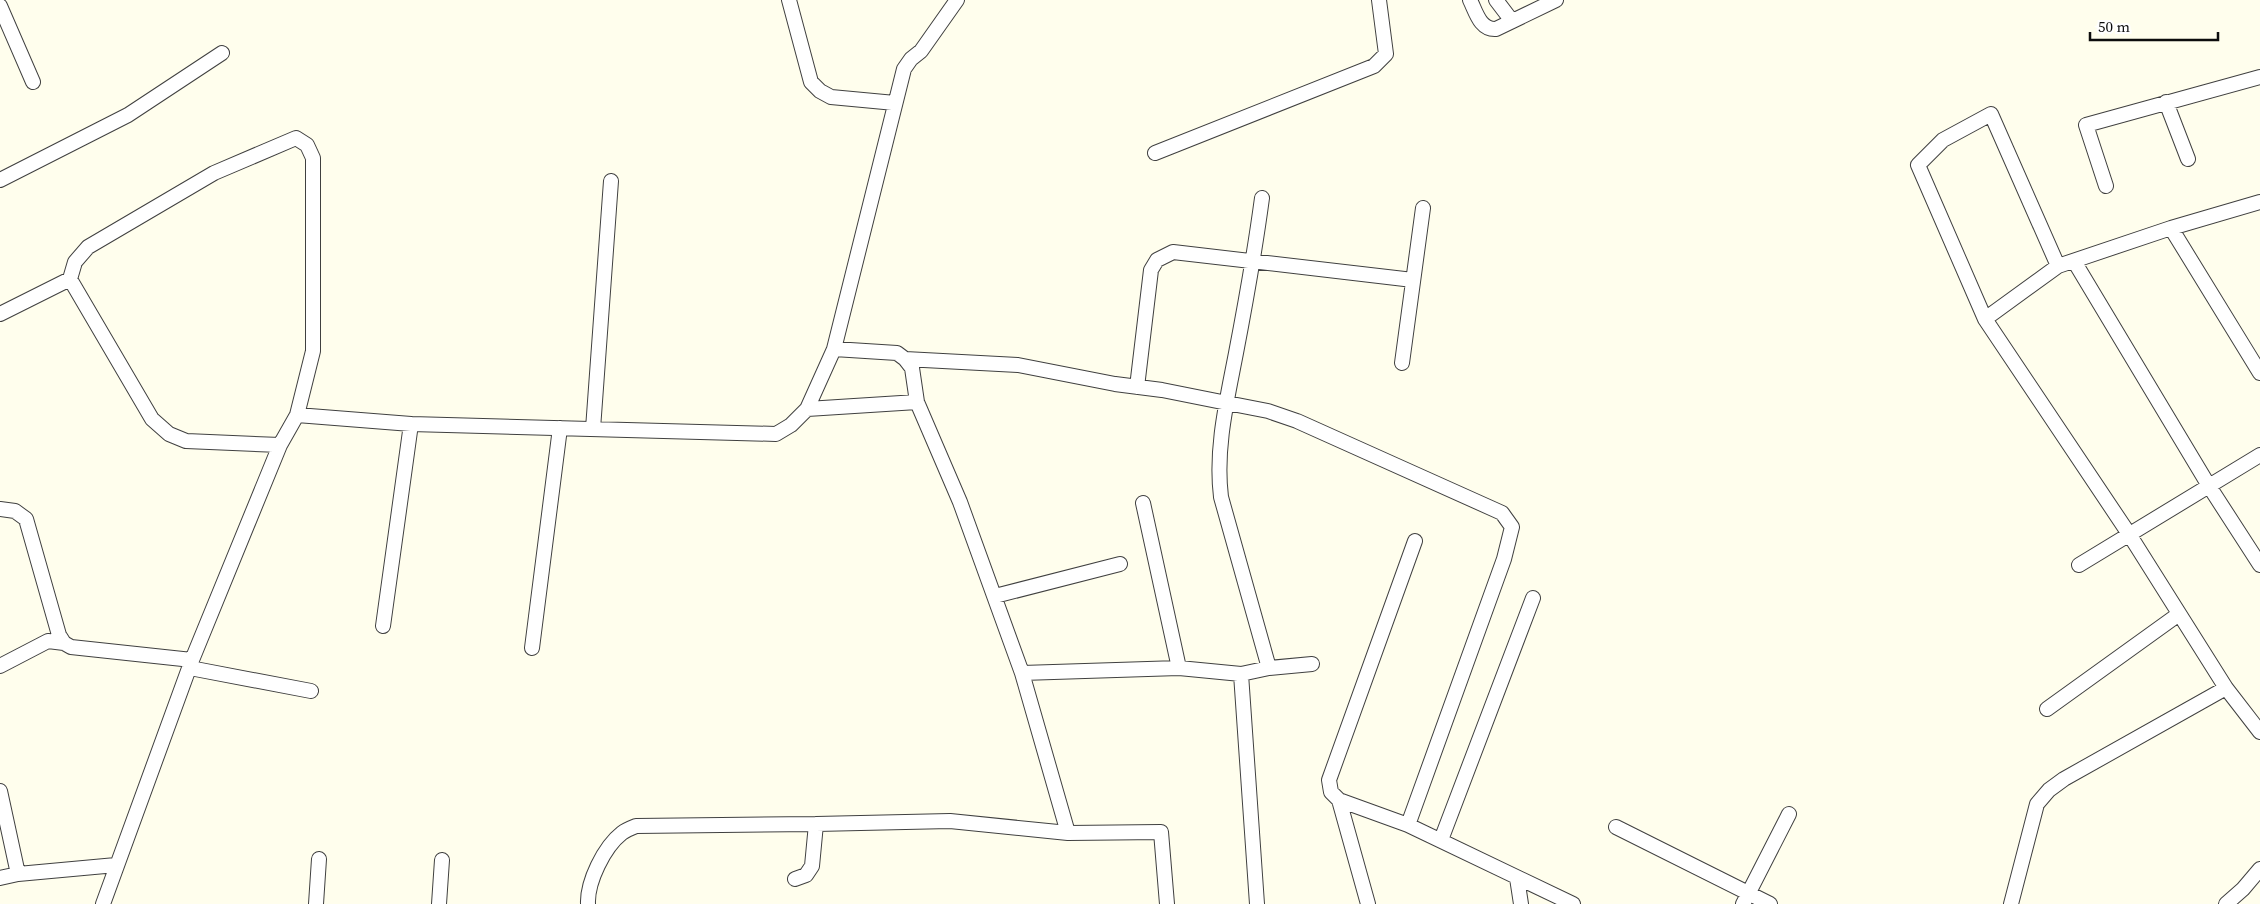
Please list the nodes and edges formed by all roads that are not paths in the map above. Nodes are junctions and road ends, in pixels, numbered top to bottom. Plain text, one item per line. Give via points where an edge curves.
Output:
1 (789, 0) edge
2 (957, 0) edge
3 (1379, 0) edge
4 (1470, 0) edge
5 (1496, 0) edge
6 (1556, 0) edge
7 (0, 6) edge
8 (1512, 21) junction
9 (222, 53) dead end
10 (2260, 77) edge
11 (33, 82) dead end
12 (2166, 102) junction
13 (895, 103) junction
14 (1155, 153) dead end
15 (2188, 159) dead end
16 (0, 180) edge
17 (611, 181) dead end
18 (2106, 186) dead end
19 (1262, 198) dead end
20 (2260, 202) edge
21 (1423, 208) dead end
22 (2171, 228) junction
23 (1253, 260) junction
24 (2074, 261) junction
25 (2058, 266) junction
26 (70, 279) junction
27 (1413, 280) junction
28 (0, 314) edge
29 (1985, 319) junction
30 (834, 349) junction
31 (905, 359) junction
32 (1402, 363) dead end
33 (2260, 373) edge
34 (1137, 387) junction
35 (917, 402) junction
36 (1227, 402) junction
37 (807, 409) junction
38 (298, 414) junction
39 (411, 424) junction
40 (560, 428) junction
41 (593, 429) junction
42 (280, 445) junction
43 (2260, 455) edge
44 (2209, 486) junction
45 (1143, 503) dead end
46 (0, 510) edge
47 (2129, 534) junction
48 (1415, 541) dead end
49 (1120, 564) dead end
50 (2079, 565) dead end
51 (2260, 565) edge
52 (995, 596) junction
53 (1533, 598) dead end
54 (2179, 614) junction
55 (383, 626) dead end
56 (64, 644) junction
57 (532, 648) dead end
58 (191, 664) junction
59 (1312, 664) dead end
60 (0, 666) edge
61 (1179, 668) junction
62 (1269, 668) junction
63 (1022, 673) junction
64 (1241, 674) junction
65 (2226, 688) junction
66 (311, 691) dead end
67 (2047, 709) dead end
68 (2260, 732) edge
69 (0, 791) edge
70 (1339, 800) junction
71 (1789, 814) dead end
72 (816, 824) junction
73 (1408, 825) junction
74 (1616, 827) dead end
75 (1068, 833) junction
76 (1441, 840) junction
77 (319, 859) dead end
78 (442, 860) dead end
79 (116, 865) junction
80 (2260, 869) edge
81 (18, 874) junction
82 (0, 878) edge
83 (1517, 878) junction
84 (795, 879) dead end
85 (1746, 899) edge
86 (103, 904) edge
87 (316, 904) edge
88 (439, 904) edge
89 (588, 904) edge
90 (1167, 904) edge
91 (1257, 904) edge
92 (1368, 904) edge
93 (1521, 904) edge
94 (1573, 904) edge
95 (1770, 904) edge
96 (2011, 904) edge
97 (2226, 904) edge

1 - 13 street via 811,82 820,91 831,97
2 - 13 street via 921,51 910,59
3 - 14 street via 1386,54 1374,66
4 - 8 street via 1483,26 1496,28
5 - 8 street
6 - 8 street
7 - 11 street
9 - 16 street via 128,115
10 - 12 street
12 - 15 street
12 - 18 street via 2086,124
13 - 30 street
17 - 41 street
19 - 23 street
20 - 22 street
21 - 27 street
22 - 24 street
22 - 33 street
23 - 27 street
23 - 34 street via 1173,252 1157,260 1151,270
23 - 36 street
24 - 25 street
24 - 44 street
25 - 29 street
25 - 29 street via 1991,114 1943,140 1918,165
26 - 28 street
26 - 38 street via 75,262 88,247 214,173 296,138 307,145 314,158 313,351
26 - 42 street via 152,419 169,434 186,441
27 - 32 street
29 - 47 street
30 - 31 street via 897,353
30 - 37 street
31 - 34 street via 1018,365
31 - 35 street via 912,368
34 - 36 street
35 - 37 street
35 - 52 street via 960,502
36 - 62 street via 1218,473 1221,497
36 - 73 street via 1297,421 1502,513 1512,527 1504,559
37 - 41 street via 776,434
38 - 39 street
38 - 42 street
39 - 40 street
39 - 55 street
40 - 41 street
40 - 57 street
42 - 58 street
43 - 44 street
44 - 47 street
44 - 51 street
45 - 61 street
46 - 56 street via 16,511 26,519 58,635
47 - 50 street
47 - 54 street
48 - 70 street via 1329,780 1331,792
49 - 52 street
52 - 63 street
53 - 76 street
54 - 65 street
54 - 67 street
56 - 58 street
56 - 60 street via 48,641
58 - 66 street
58 - 79 street
59 - 62 street
61 - 63 street
61 - 64 street
62 - 64 street
63 - 75 street
64 - 91 street
65 - 68 street
65 - 96 street via 2050,790 2037,804
69 - 81 street
70 - 73 street
70 - 92 street
71 - 85 street
72 - 75 street via 950,821
72 - 84 street via 812,866 806,875
72 - 89 street via 636,826 611,845 592,880
73 - 76 street
74 - 85 street
75 - 90 street via 1161,832
76 - 83 street
77 - 87 street
78 - 88 street
79 - 81 street
79 - 86 street
80 - 97 street
81 - 82 street
83 - 93 street
83 - 94 street
85 - 95 street

